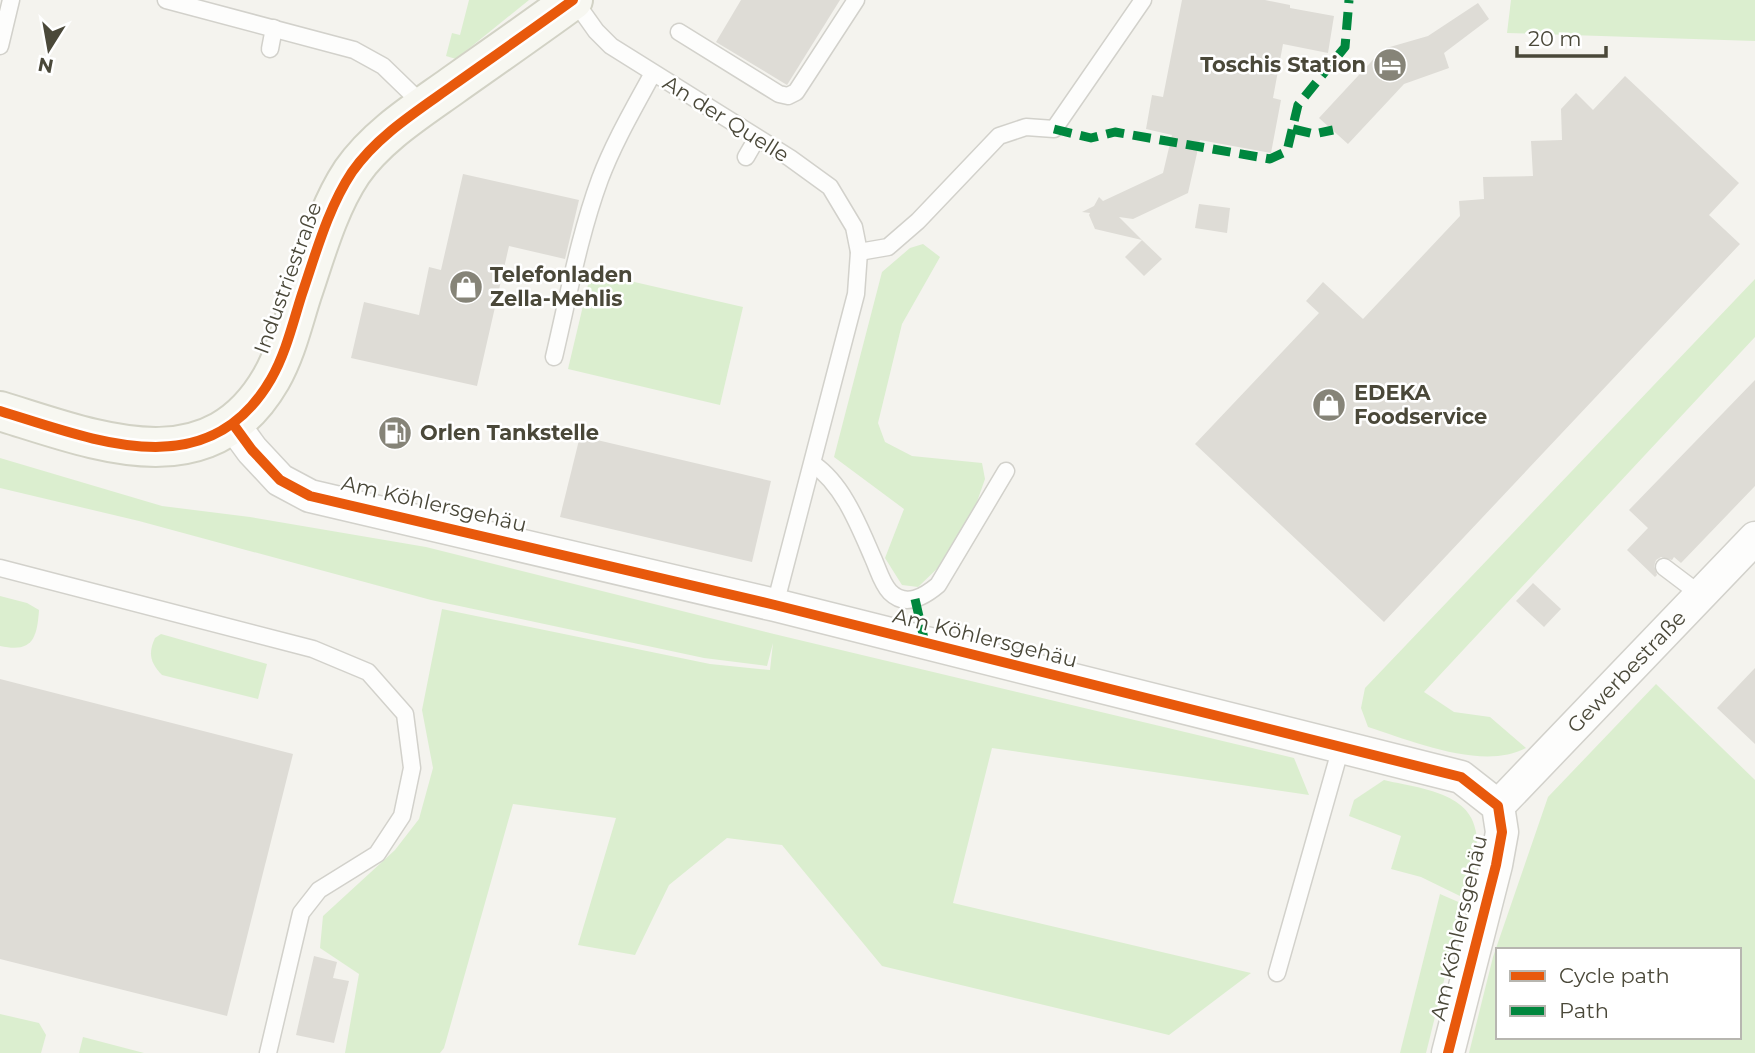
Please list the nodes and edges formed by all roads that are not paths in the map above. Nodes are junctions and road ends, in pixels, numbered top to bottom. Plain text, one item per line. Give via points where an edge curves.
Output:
1 (11, 0) edge
2 (166, 0) edge
3 (574, 0) edge
4 (856, 0) edge
5 (1143, 0) edge
6 (274, 28) junction
7 (679, 32) dead end
8 (0, 46) edge
9 (270, 49) dead end
10 (653, 73) junction
11 (422, 107) junction
12 (757, 138) junction
13 (746, 156) dead end
14 (859, 252) junction
15 (554, 357) dead end
16 (0, 411) edge
17 (233, 424) junction
18 (813, 464) junction
19 (1006, 471) dead end
20 (1755, 538) edge
21 (1664, 567) dead end
22 (0, 568) edge
23 (1701, 594) junction
24 (775, 605) junction
25 (1340, 747) junction
26 (1498, 806) junction
27 (1276, 973) dead end
28 (268, 1053) edge
29 (1448, 1053) edge

1 - 8 lane
2 - 6 lane via 250,13
3 - 10 lane, An der Quelle via 611,46
3 - 11 street, Industriestraße
4 - 7 lane via 796,92 788,96
5 - 14 lane via 1054,129 1026,127 999,136 918,222 888,247
6 - 9 lane
6 - 11 lane via 355,50 383,66
10 - 12 lane, An der Quelle
10 - 15 lane via 620,144 595,175
11 - 17 street, Industriestraße via 377,143 352,173 329,218 272,377 255,403
12 - 13 lane
12 - 14 lane, An der Quelle via 830,187 854,227
14 - 18 lane, An der Quelle via 856,295 823,394
16 - 17 street, Industriestraße via 138,447 190,443
17 - 24 street, Am Köhlersgehäu via 280,480 310,496
18 - 19 lane via 829,474 891,593 904,600 925,596 937,585
18 - 24 lane, An der Quelle
20 - 23 street, Gewerbestraße
21 - 23 lane
22 - 28 lane via 313,649 368,672 405,714 412,768 402,816 377,854 319,890 301,913
23 - 26 street, Gewerbestraße
24 - 25 street, Am Köhlersgehäu
25 - 26 street, Am Köhlersgehäu via 1461,777
25 - 27 lane
26 - 29 street, Am Köhlersgehäu via 1502,832 1496,865

